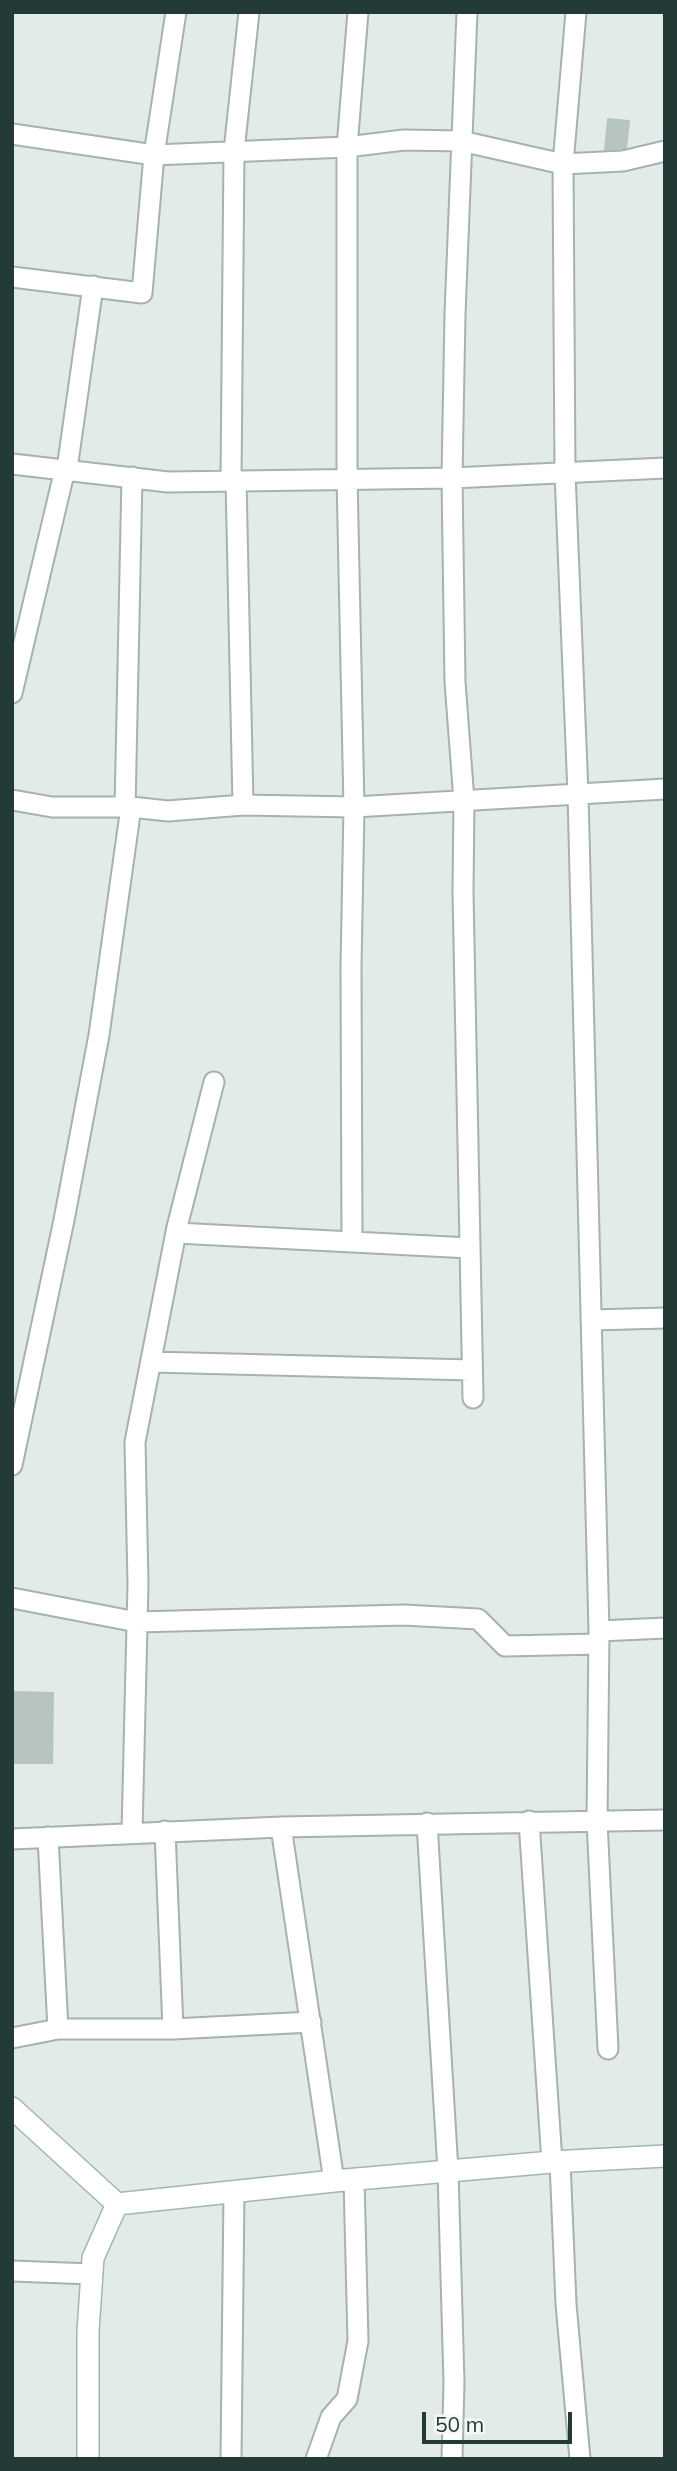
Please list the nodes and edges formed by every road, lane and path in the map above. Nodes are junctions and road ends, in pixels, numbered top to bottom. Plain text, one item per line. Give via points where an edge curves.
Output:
1 (176, 12) edge
2 (249, 12) edge
3 (358, 12) edge
4 (467, 12) edge
5 (576, 12) edge
6 (12, 134) edge
7 (461, 141) junction
8 (347, 147) junction
9 (234, 151) junction
10 (665, 151) edge
11 (154, 155) junction
12 (563, 164) junction
13 (12, 277) edge
14 (93, 286) junction
15 (12, 464) edge
16 (665, 468) edge
17 (66, 469) junction
18 (565, 473) junction
19 (132, 477) junction
20 (348, 478) junction
21 (452, 478) junction
22 (233, 480) junction
23 (12, 693) edge
24 (665, 789) edge
25 (578, 794) junction
26 (12, 800) edge
27 (464, 801) junction
28 (243, 805) junction
29 (354, 807) junction
30 (128, 808) junction
31 (214, 1082) dead end
32 (176, 1233) junction
33 (352, 1242) junction
34 (470, 1248) junction
35 (665, 1318) edge
36 (591, 1320) junction
37 (151, 1362) junction
38 (472, 1370) junction
39 (473, 1398) dead end
40 (12, 1465) edge
41 (12, 1598) edge
42 (137, 1622) junction
43 (665, 1628) edge
44 (599, 1637) junction
45 (665, 1820) edge
46 (529, 1821) junction
47 (597, 1821) junction
48 (427, 1823) junction
49 (281, 1827) junction
50 (165, 1831) junction
51 (132, 1833) junction
52 (48, 1837) junction
53 (12, 1839) edge
54 (311, 2022) junction
55 (58, 2029) junction
56 (173, 2029) junction
57 (12, 2038) edge
58 (608, 2049) dead end
59 (12, 2108) edge
60 (665, 2156) edge
61 (556, 2162) junction
62 (448, 2171) junction
63 (344, 2180) junction
64 (234, 2192) junction
65 (117, 2204) junction
66 (12, 2271) edge
67 (92, 2274) junction
68 (88, 2459) edge
69 (231, 2459) edge
70 (316, 2459) edge
71 (452, 2459) edge
72 (580, 2459) edge

1 - 11 street
2 - 9 street
3 - 8 street
4 - 7 street
5 - 12 street
6 - 11 street
7 - 8 street via 404,140
7 - 12 street
7 - 21 street
8 - 9 street
8 - 20 street
9 - 11 street
9 - 22 street
10 - 12 street via 623,161
11 - 14 street via 142,293
12 - 18 street
13 - 14 street
14 - 17 street
15 - 17 street
16 - 18 street
17 - 19 street
17 - 23 street
18 - 21 street
18 - 25 street
19 - 22 street
19 - 30 street
20 - 21 street
20 - 22 street
20 - 29 street
21 - 27 street via 455,682
22 - 28 street
24 - 25 street
25 - 27 street
25 - 36 street
26 - 30 street via 52,807
27 - 29 street
27 - 34 street
28 - 29 street
28 - 30 street via 168,811
29 - 33 street
30 - 40 street via 99,1035
31 - 32 street
32 - 33 street
32 - 37 street
33 - 34 street
34 - 38 street
35 - 36 street
36 - 44 street
37 - 38 street
37 - 42 street via 135,1442
38 - 39 street
41 - 42 street
42 - 44 street via 404,1615 478,1619 505,1646
42 - 51 street
43 - 44 street
44 - 47 street
45 - 47 street
46 - 47 street
46 - 48 street
46 - 61 street
47 - 58 street
48 - 49 street
48 - 62 street
49 - 50 street
49 - 54 street
50 - 51 street
50 - 56 street
51 - 52 street
52 - 53 street
52 - 55 street
54 - 56 street
54 - 63 street
55 - 56 street
55 - 57 street
59 - 65 street
60 - 61 street
61 - 62 street
61 - 72 street
62 - 63 street
62 - 71 street
63 - 64 street
63 - 70 street via 358,2341 347,2399 331,2417
64 - 65 street
64 - 69 street
65 - 67 street via 93,2258
66 - 67 street
67 - 68 street

